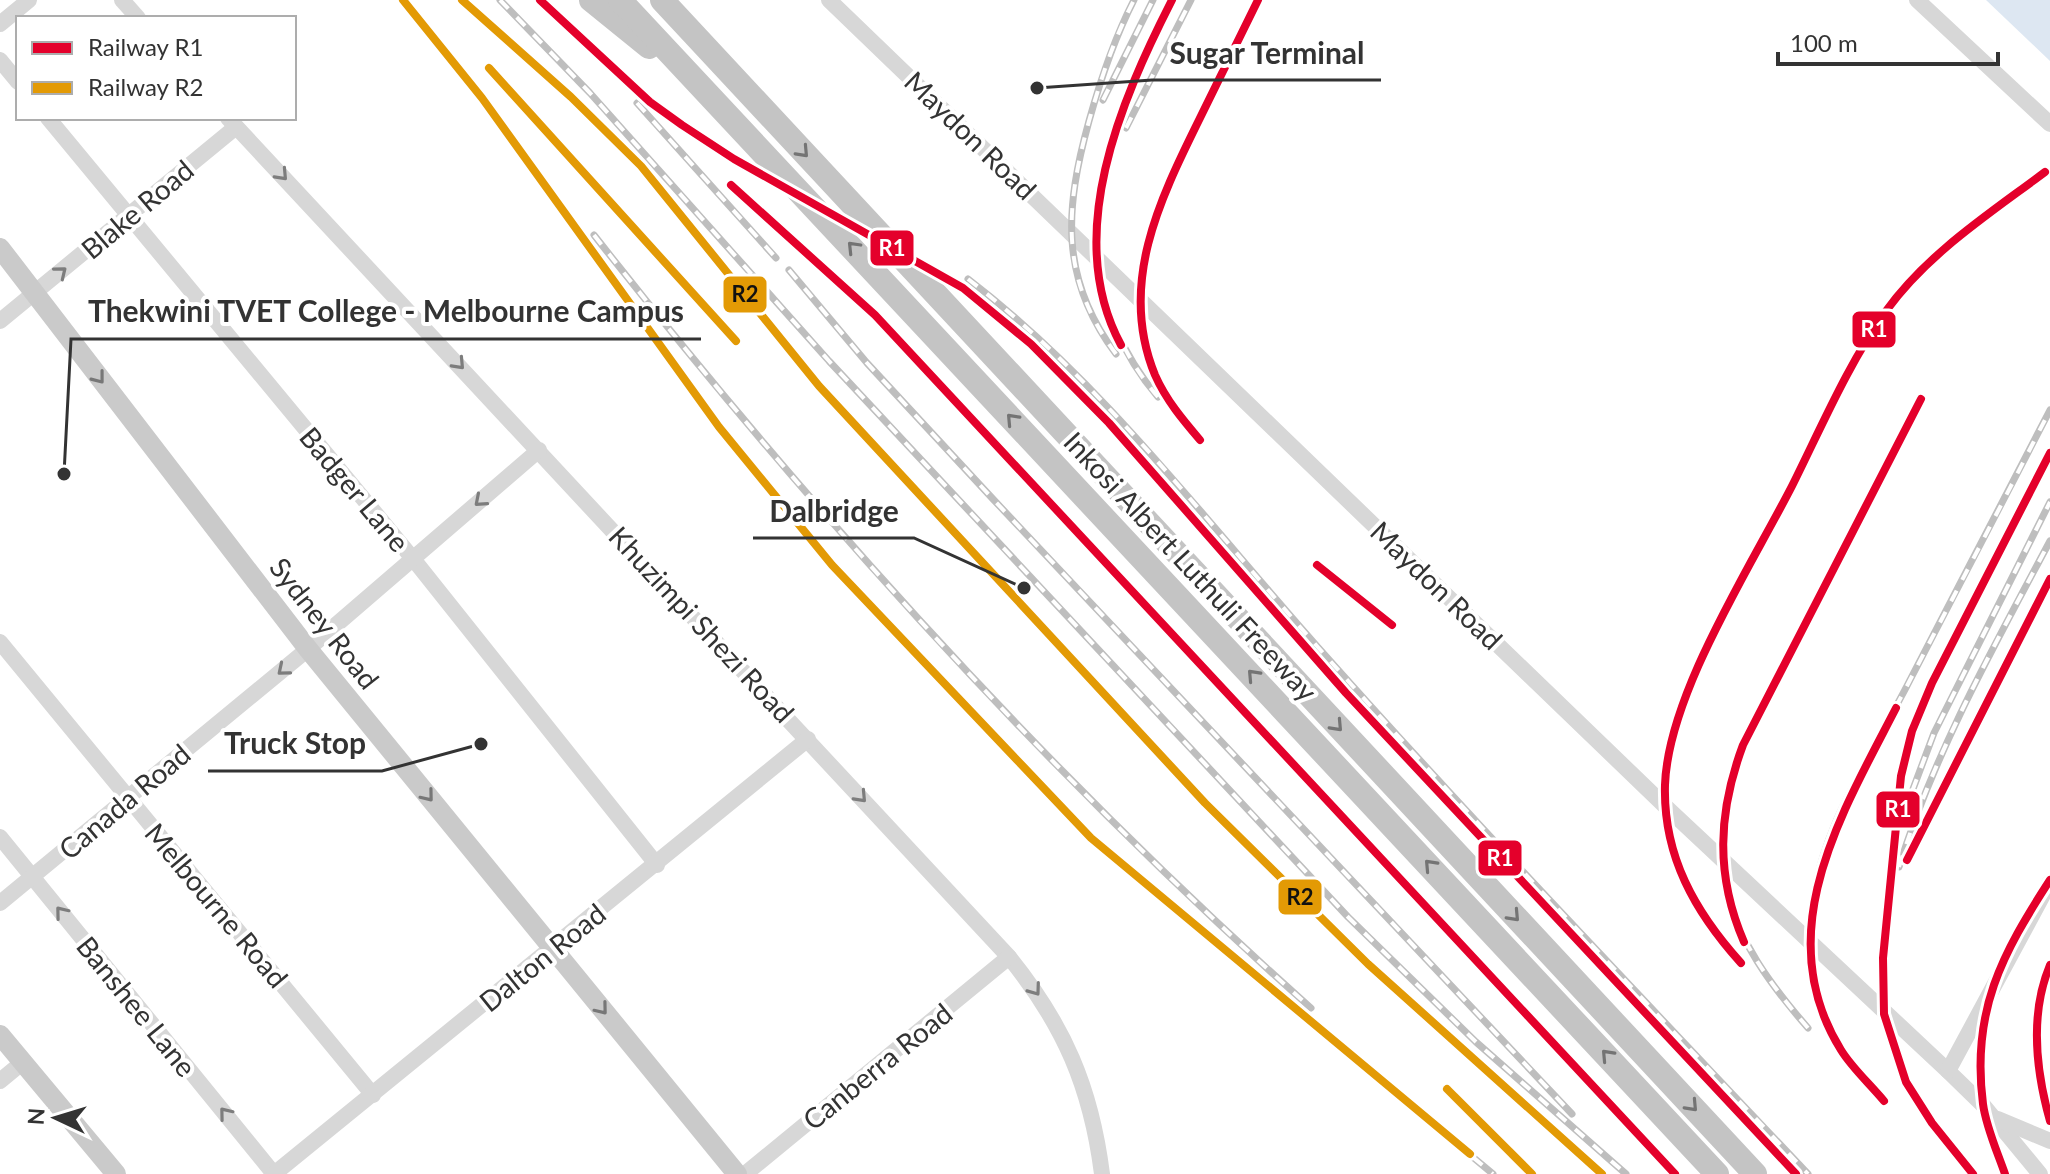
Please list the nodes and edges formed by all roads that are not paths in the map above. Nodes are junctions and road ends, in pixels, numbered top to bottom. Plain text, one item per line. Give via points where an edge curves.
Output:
1 (29, 0) edge
2 (122, 0) edge
3 (591, 0) edge
4 (620, 0) edge
5 (829, 0) edge
6 (1917, 0) edge
7 (671, 4) edge
8 (136, 16) edge
9 (0, 24) edge
10 (0, 60) edge
11 (690, 76) junction
12 (16, 80) edge
13 (50, 120) edge
14 (232, 122) edge
15 (2050, 124) edge
16 (129, 216) junction
17 (0, 248) edge
18 (34, 294) junction
19 (0, 321) edge
20 (539, 450) junction
21 (414, 560) junction
22 (0, 642) edge
23 (308, 649) junction
24 (808, 739) junction
25 (128, 798) junction
26 (0, 837) edge
27 (657, 865) junction
28 (33, 877) junction
29 (2050, 882) edge
30 (0, 903) edge
31 (553, 949) junction
32 (1009, 957) junction
33 (0, 1035) edge
34 (23, 1062) junction
35 (1948, 1071) junction
36 (0, 1081) edge
37 (373, 1095) junction
38 (1993, 1117) junction
39 (2050, 1141) edge
40 (116, 1174) edge
41 (274, 1174) edge
42 (737, 1174) edge
43 (745, 1174) edge
44 (1102, 1174) edge
45 (1717, 1174) edge
46 (1755, 1174) edge
47 (2040, 1174) edge

1 - 9 street
2 - 8 street
3 - 11 highway
4 - 11 highway, Inkosi Albert Luthuli Freeway
5 - 35 street, Maydon Road via 1666,807
6 - 15 street
7 -> 46 highway, Inkosi Albert Luthuli Freeway
10 - 12 street
45 -> 11 highway, Inkosi Albert Luthuli Freeway
13 - 16 street, Badger Lane
14 - 16 street, Blake Road
14 -> 20 street, Khuzimpi Shezi Road
18 -> 16 street, Blake Road
16 - 21 street, Badger Lane
17 - 18 main road, Sydney Road
18 - 19 street, Blake Road
18 -> 23 main road, Sydney Road
20 -> 21 street, Canada Road
20 - 24 street, Khuzimpi Shezi Road
21 - 23 street, Canada Road
21 - 27 street, Badger Lane
22 - 25 street, Melbourne Road
23 -> 25 street, Canada Road
23 -> 31 main road, Sydney Road
24 - 27 street, Dalton Road
24 -> 32 street, Khuzimpi Shezi Road
25 - 28 street, Canada Road
25 - 37 street, Melbourne Road
26 - 28 street, Banshee Lane
27 - 31 street, Dalton Road
28 - 30 street, Canada Road
41 -> 28 street, Banshee Lane
29 - 35 street
31 - 37 street, Dalton Road
31 -> 42 main road, Sydney Road
32 - 43 street, Canberra Road
32 -> 44 street, Khuzimpi Shezi Road via 1065,1038 1083,1083
33 - 34 main road
34 - 36 street
34 - 40 main road
35 - 38 street, Maydon Road
37 - 41 street, Dalton Road
38 - 39 street
38 - 47 street, Maydon Road

